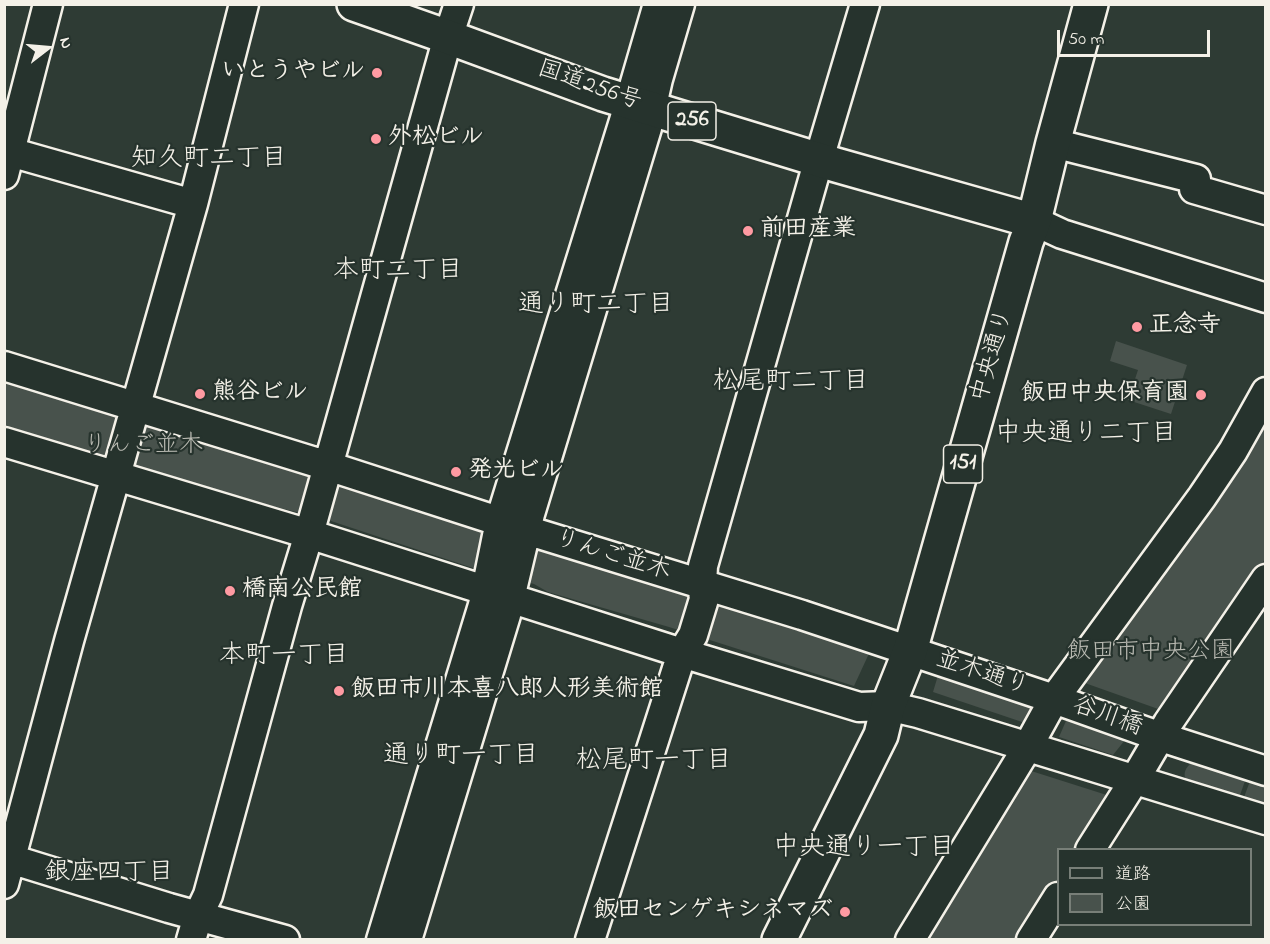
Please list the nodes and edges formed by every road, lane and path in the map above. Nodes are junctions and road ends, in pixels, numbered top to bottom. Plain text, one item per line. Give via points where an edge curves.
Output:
1 (48, 4) edge
2 (244, 4) edge
3 (354, 4) edge
4 (459, 4) edge
5 (658, 4) edge
6 (680, 4) edge
7 (865, 4) edge
8 (1091, 4) edge
9 (448, 37) junction
10 (641, 105) junction
11 (1053, 142) junction
12 (819, 159) junction
13 (7, 164) edge
14 (193, 204) junction
15 (1266, 210) edge
16 (1034, 221) junction
17 (1265, 297) edge
18 (4, 366) edge
19 (1266, 392) edge
20 (135, 406) junction
21 (4, 442) edge
22 (328, 466) junction
23 (116, 476) junction
24 (513, 526) junction
25 (309, 534) junction
26 (1266, 579) edge
27 (702, 584) junction
28 (498, 594) junction
29 (910, 651) junction
30 (682, 653) junction
31 (1054, 699) junction
32 (888, 706) junction
33 (1161, 737) junction
34 (1026, 748) junction
35 (1266, 771) edge
36 (1135, 779) junction
37 (1266, 820) edge
38 (1091, 848) edge
39 (6, 867) edge
40 (1057, 900) edge
41 (195, 928) edge
42 (285, 939) edge
43 (381, 939) edge
44 (407, 939) edge
45 (590, 939) edge
46 (779, 939) edge
47 (910, 939) edge
48 (1031, 939) edge

1 - 13 street
2 - 14 street
3 - 9 highway, 国道256号 / 256
4 - 9 street
5 - 10 street
6 - 10 street via 658,79
7 - 12 street
8 - 11 highway, 中央通り / 151
9 - 10 highway, 国道256号 / 256
9 - 22 street
10 - 12 highway, 国道256号 / 256
10 - 24 street
11 - 15 street via 1196,180 1194,189
11 - 16 highway, 中央通り / 151
12 - 16 highway, 国道256号 / 256
12 - 27 street via 703,566
13 - 14 street
14 - 20 street
16 - 17 street via 1062,234
16 - 29 highway, 中央通り / 151
18 - 20 street, りんご並木
19 - 31 street via 1202,497
20 - 22 street, りんご並木
20 - 23 street
21 - 23 street
22 - 24 street, りんご並木
22 - 25 street
23 - 25 street
23 - 39 street
24 - 27 street, りんご並木
24 - 28 street
25 - 28 street
25 - 41 street via 208,895
26 - 33 street
27 - 29 street, りんご並木
27 - 30 street via 704,599 693,635
28 - 30 street
28 - 43 street via 483,605
28 - 44 street
29 - 31 street, 並木通り
29 - 32 highway, 中央通り / 151
30 - 32 street via 859,707
30 - 45 street
31 - 33 street, 谷川橋
31 - 34 street
32 - 34 street
32 - 46 highway, 151 via 881,735
33 - 35 street
33 - 36 street
34 - 36 street, 谷川橋
34 - 47 street
36 - 37 street
36 - 38 street
39 - 41 street via 169,908
40 - 48 street
41 - 42 street

